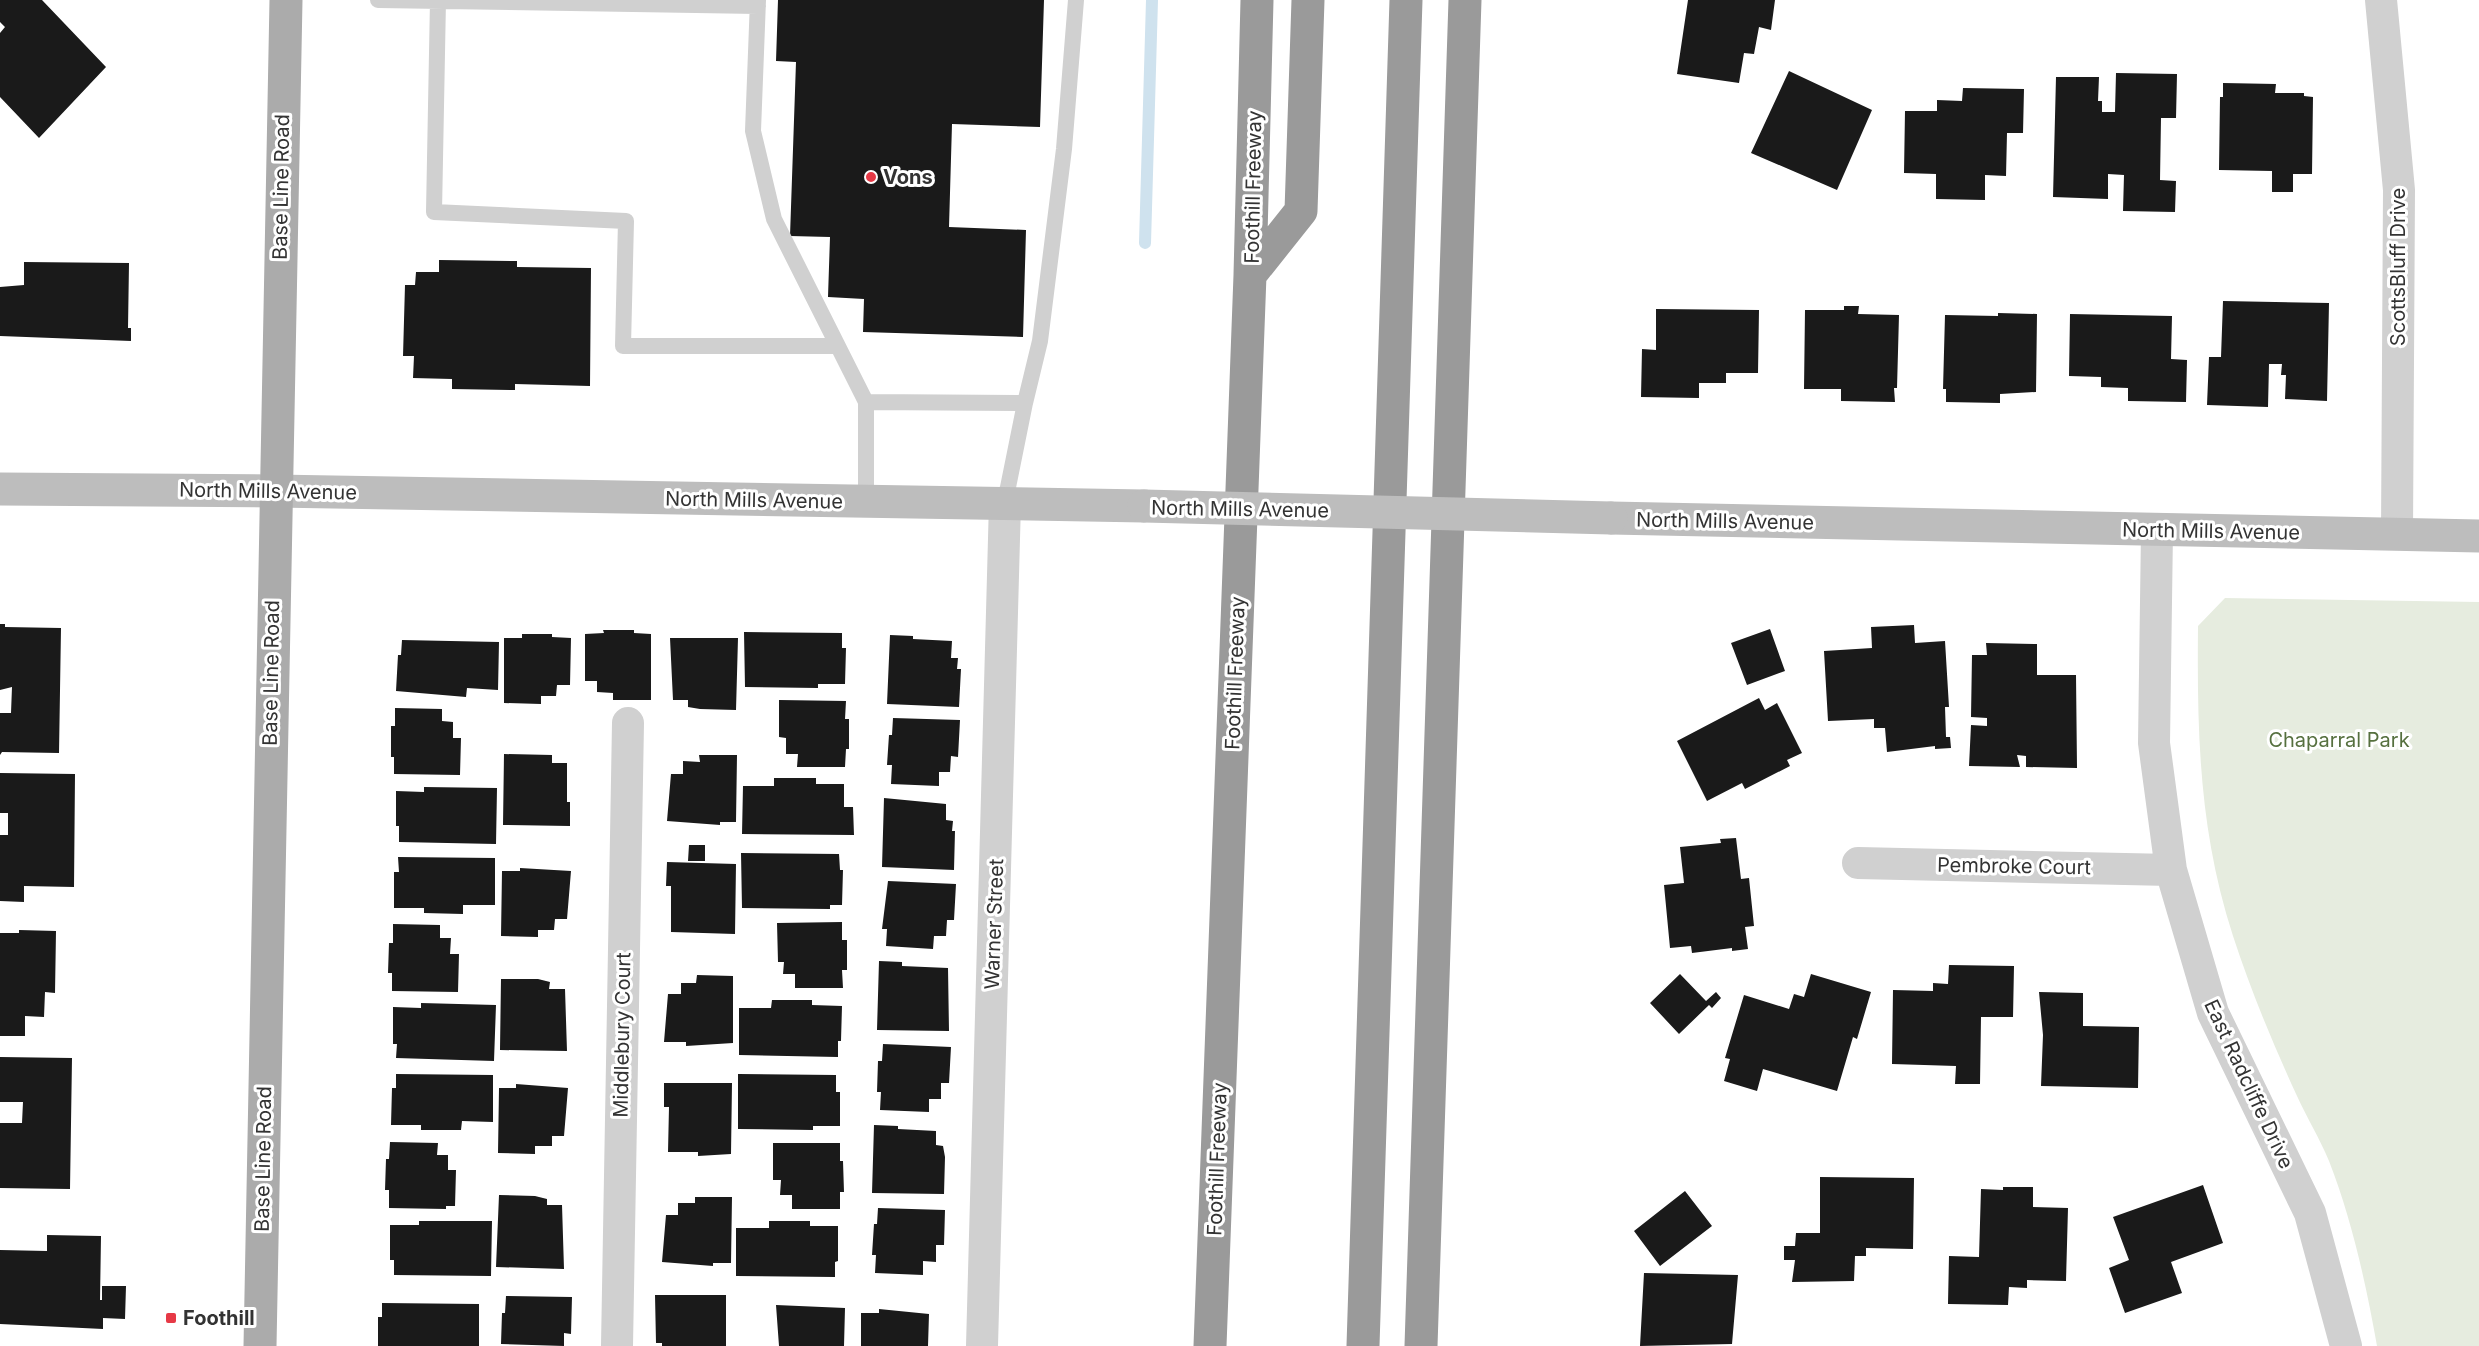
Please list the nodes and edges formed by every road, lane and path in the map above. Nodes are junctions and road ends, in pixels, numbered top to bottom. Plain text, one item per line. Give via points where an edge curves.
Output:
1 (286, 0) edge
2 (378, 0) edge
3 (1076, 0) edge
4 (1257, 0) edge
5 (1308, 0) edge
6 (1406, 0) edge
7 (1465, 0) edge
8 (2381, 0) edge
9 (438, 1) edge
10 (758, 3) edge
11 (1250, 275) junction
12 (837, 346) junction
13 (866, 402) junction
14 (1025, 403) junction
15 (0, 489) edge
16 (275, 491) junction
17 (866, 502) junction
18 (1005, 502) junction
19 (2157, 531) junction
20 (2397, 534) junction
21 (2479, 536) edge
22 (628, 723) dead end
23 (1858, 863) dead end
24 (2170, 870) junction
25 (260, 1346) edge
26 (617, 1346) edge
27 (982, 1346) edge
28 (1210, 1346) edge
29 (1363, 1346) edge
30 (1421, 1346) edge
31 (2346, 1346) edge

1 - 16 main road, Base Line Road
2 - 9 lane
3 - 14 lane via 1064,149 1040,341
4 - 11 highway, Foothill Freeway
5 - 11 highway via 1301,211
6 - 29 highway
7 - 30 highway
8 - 20 street, ScottsBluff Drive via 2399,190
9 - 10 lane
9 - 12 lane via 434,212 626,221 623,346
10 - 12 lane via 755,142 774,219
11 - 28 highway, Foothill Freeway
12 - 13 lane
13 - 14 lane
13 - 17 lane
14 - 18 lane
15 - 16 main road, North Mills Avenue
16 - 17 main road, North Mills Avenue
16 - 25 main road, Base Line Road
17 - 18 main road, North Mills Avenue
18 - 19 main road, North Mills Avenue, bridge
18 - 27 street, Warner Street
19 - 20 main road, North Mills Avenue
19 - 24 street, East Radcliffe Drive via 2154,743
20 - 21 main road, North Mills Avenue
22 - 26 street, Middlebury Court
23 - 24 street, Pembroke Court
24 - 31 street, East Radcliffe Drive via 2213,1013 2310,1213

